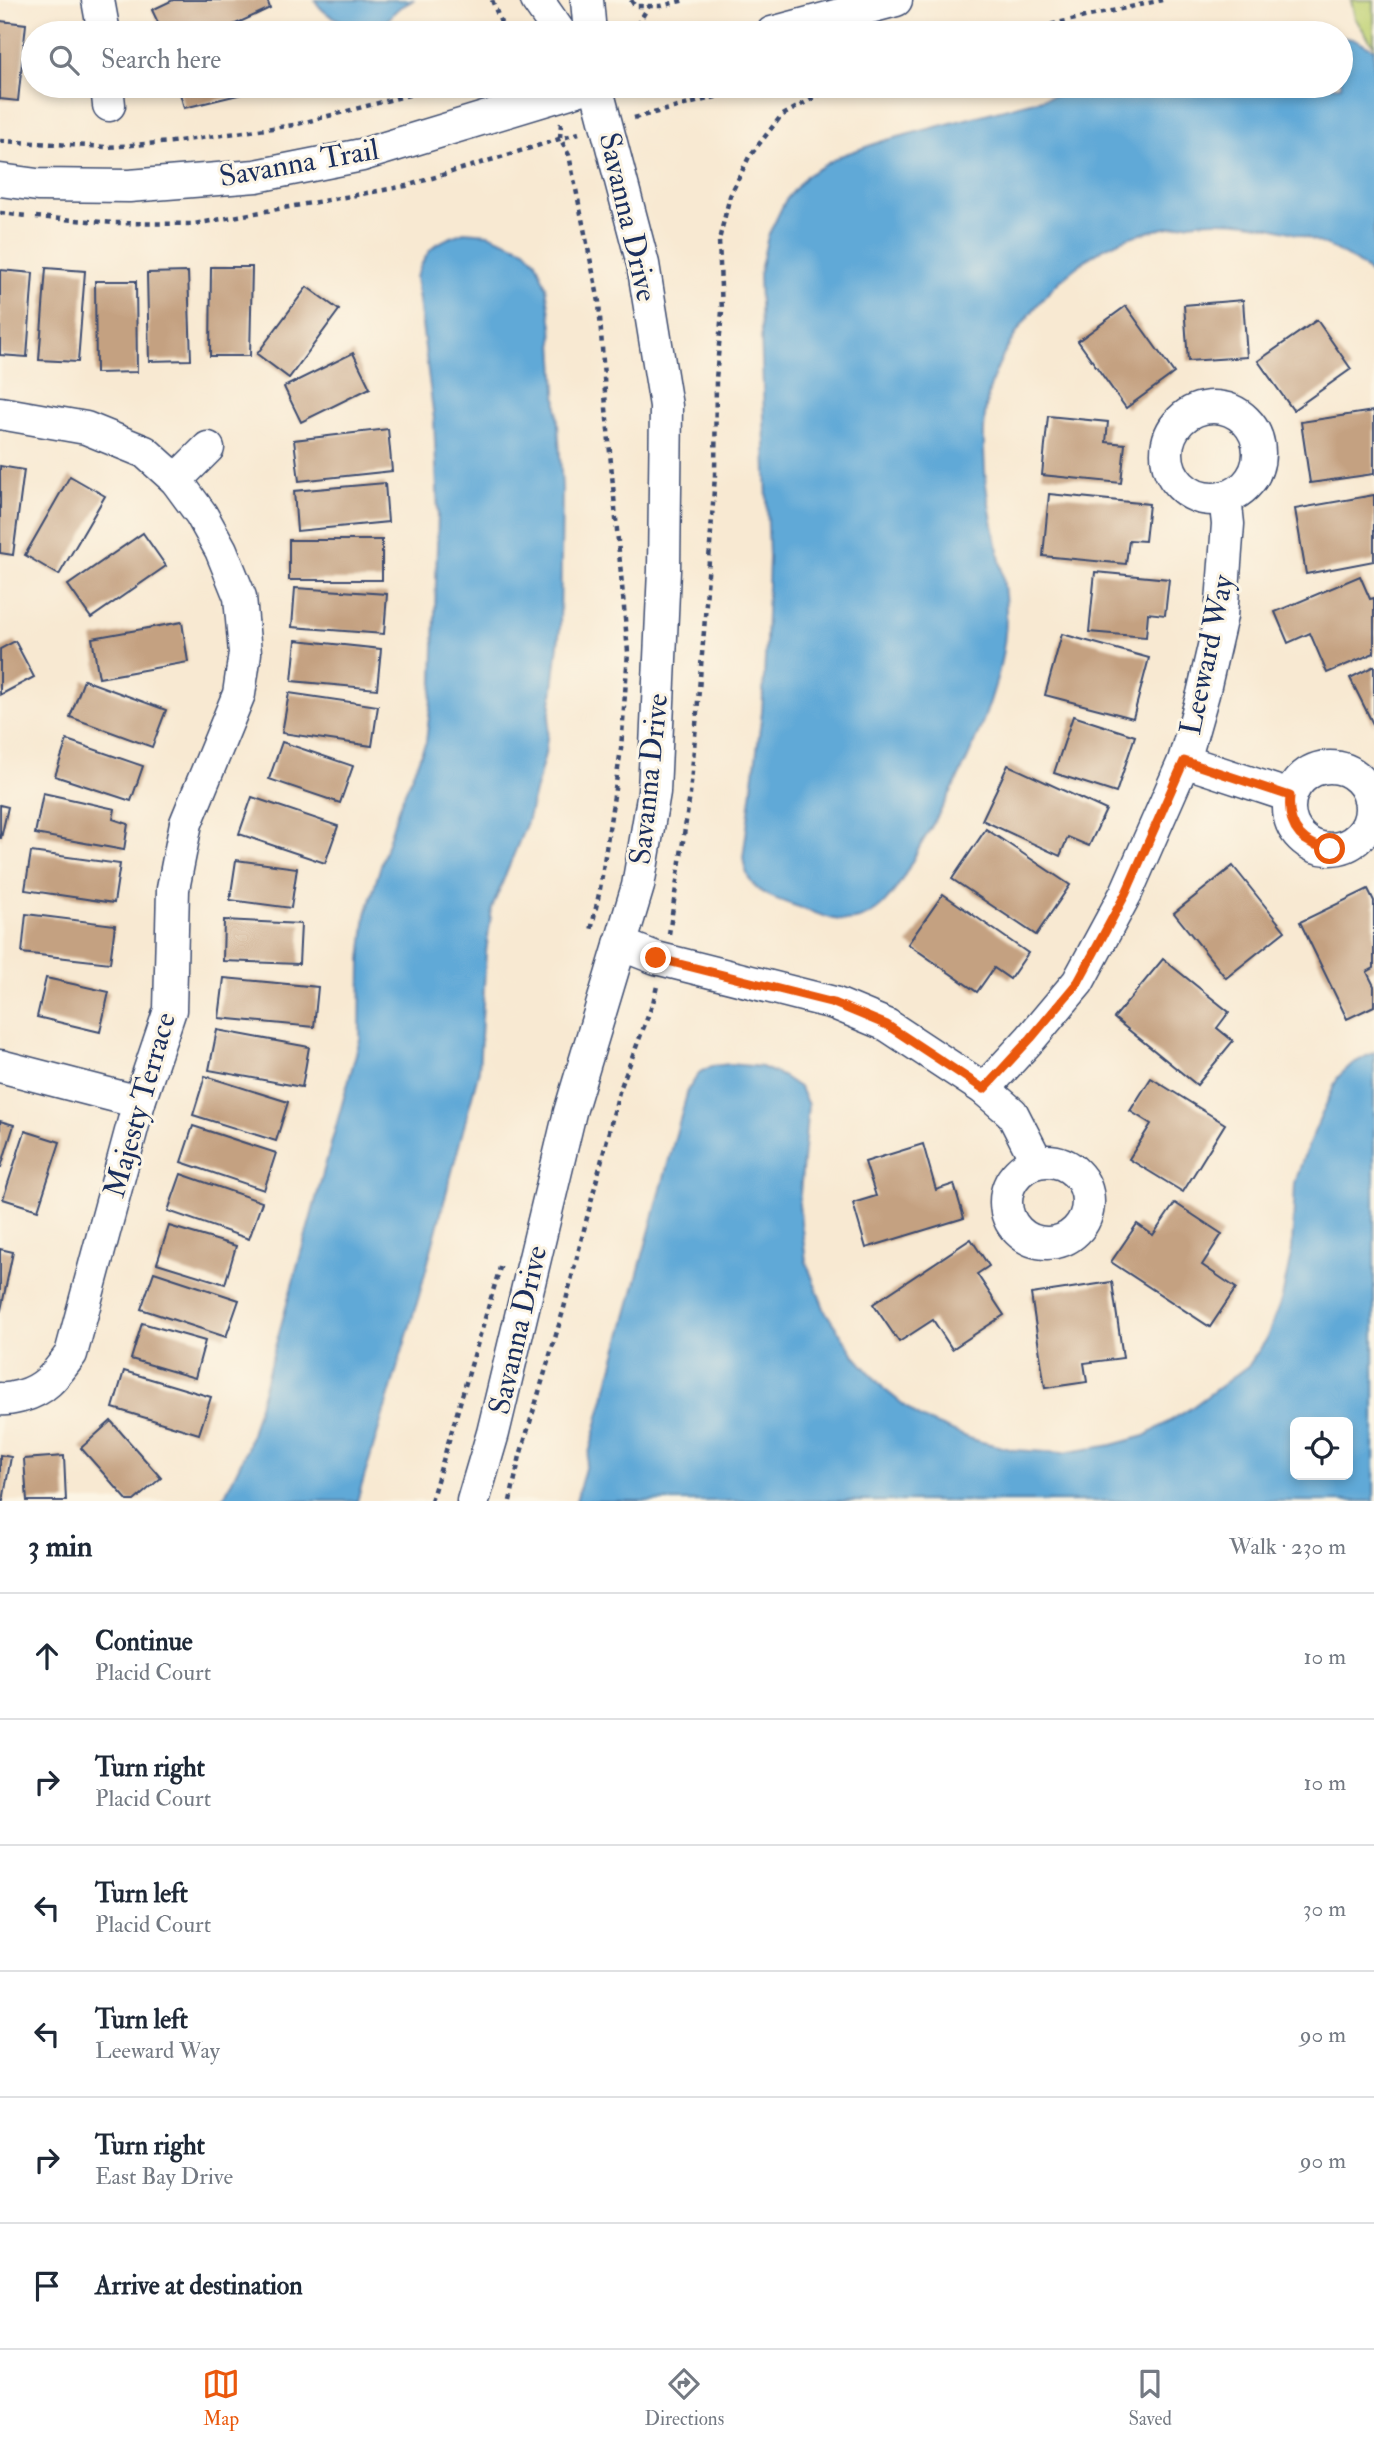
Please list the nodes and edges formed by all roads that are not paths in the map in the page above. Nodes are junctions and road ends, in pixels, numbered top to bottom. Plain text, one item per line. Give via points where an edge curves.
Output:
1 (98, 0) edge
2 (537, 0) edge
3 (587, 0) edge
4 (896, 0) edge
5 (102, 21) edge
6 (552, 21) edge
7 (589, 21) edge
8 (817, 21) edge
9 (548, 98) edge
10 (596, 98) edge
11 (0, 180) edge
12 (0, 413) edge
13 (208, 448) dead end
14 (176, 480) junction
15 (1225, 497) dead end
16 (1184, 761) junction
17 (1290, 796) dead end
18 (620, 944) junction
19 (0, 1066) edge
20 (984, 1089) junction
21 (139, 1102) junction
22 (1037, 1162) dead end
23 (0, 1399) edge
24 (473, 1501) edge

1 - 5 street
2 - 6 street
3 - 7 street
4 - 8 street
9 - 11 street, Savanna Trail via 362,155 256,176 130,186
10 - 18 street, Savanna Drive via 643,264 666,406 654,792 638,886
12 - 14 street, Majesty Terrace via 86,428 145,452
13 - 14 street
14 - 21 street, Majesty Terrace via 221,550 240,597 244,653 239,694 186,823 173,889 170,1010
15 - 16 street, Leeward Way via 1228,524 1221,616
16 - 17 street
16 - 20 street, Leeward Way via 1126,893 1078,982
18 - 20 street via 656,958 834,1003 887,1025
18 - 24 street, Savanna Drive via 570,1112
19 - 21 street
20 - 22 street via 1012,1113
21 - 23 street, Majesty Terrace via 71,1354 50,1382 35,1392

